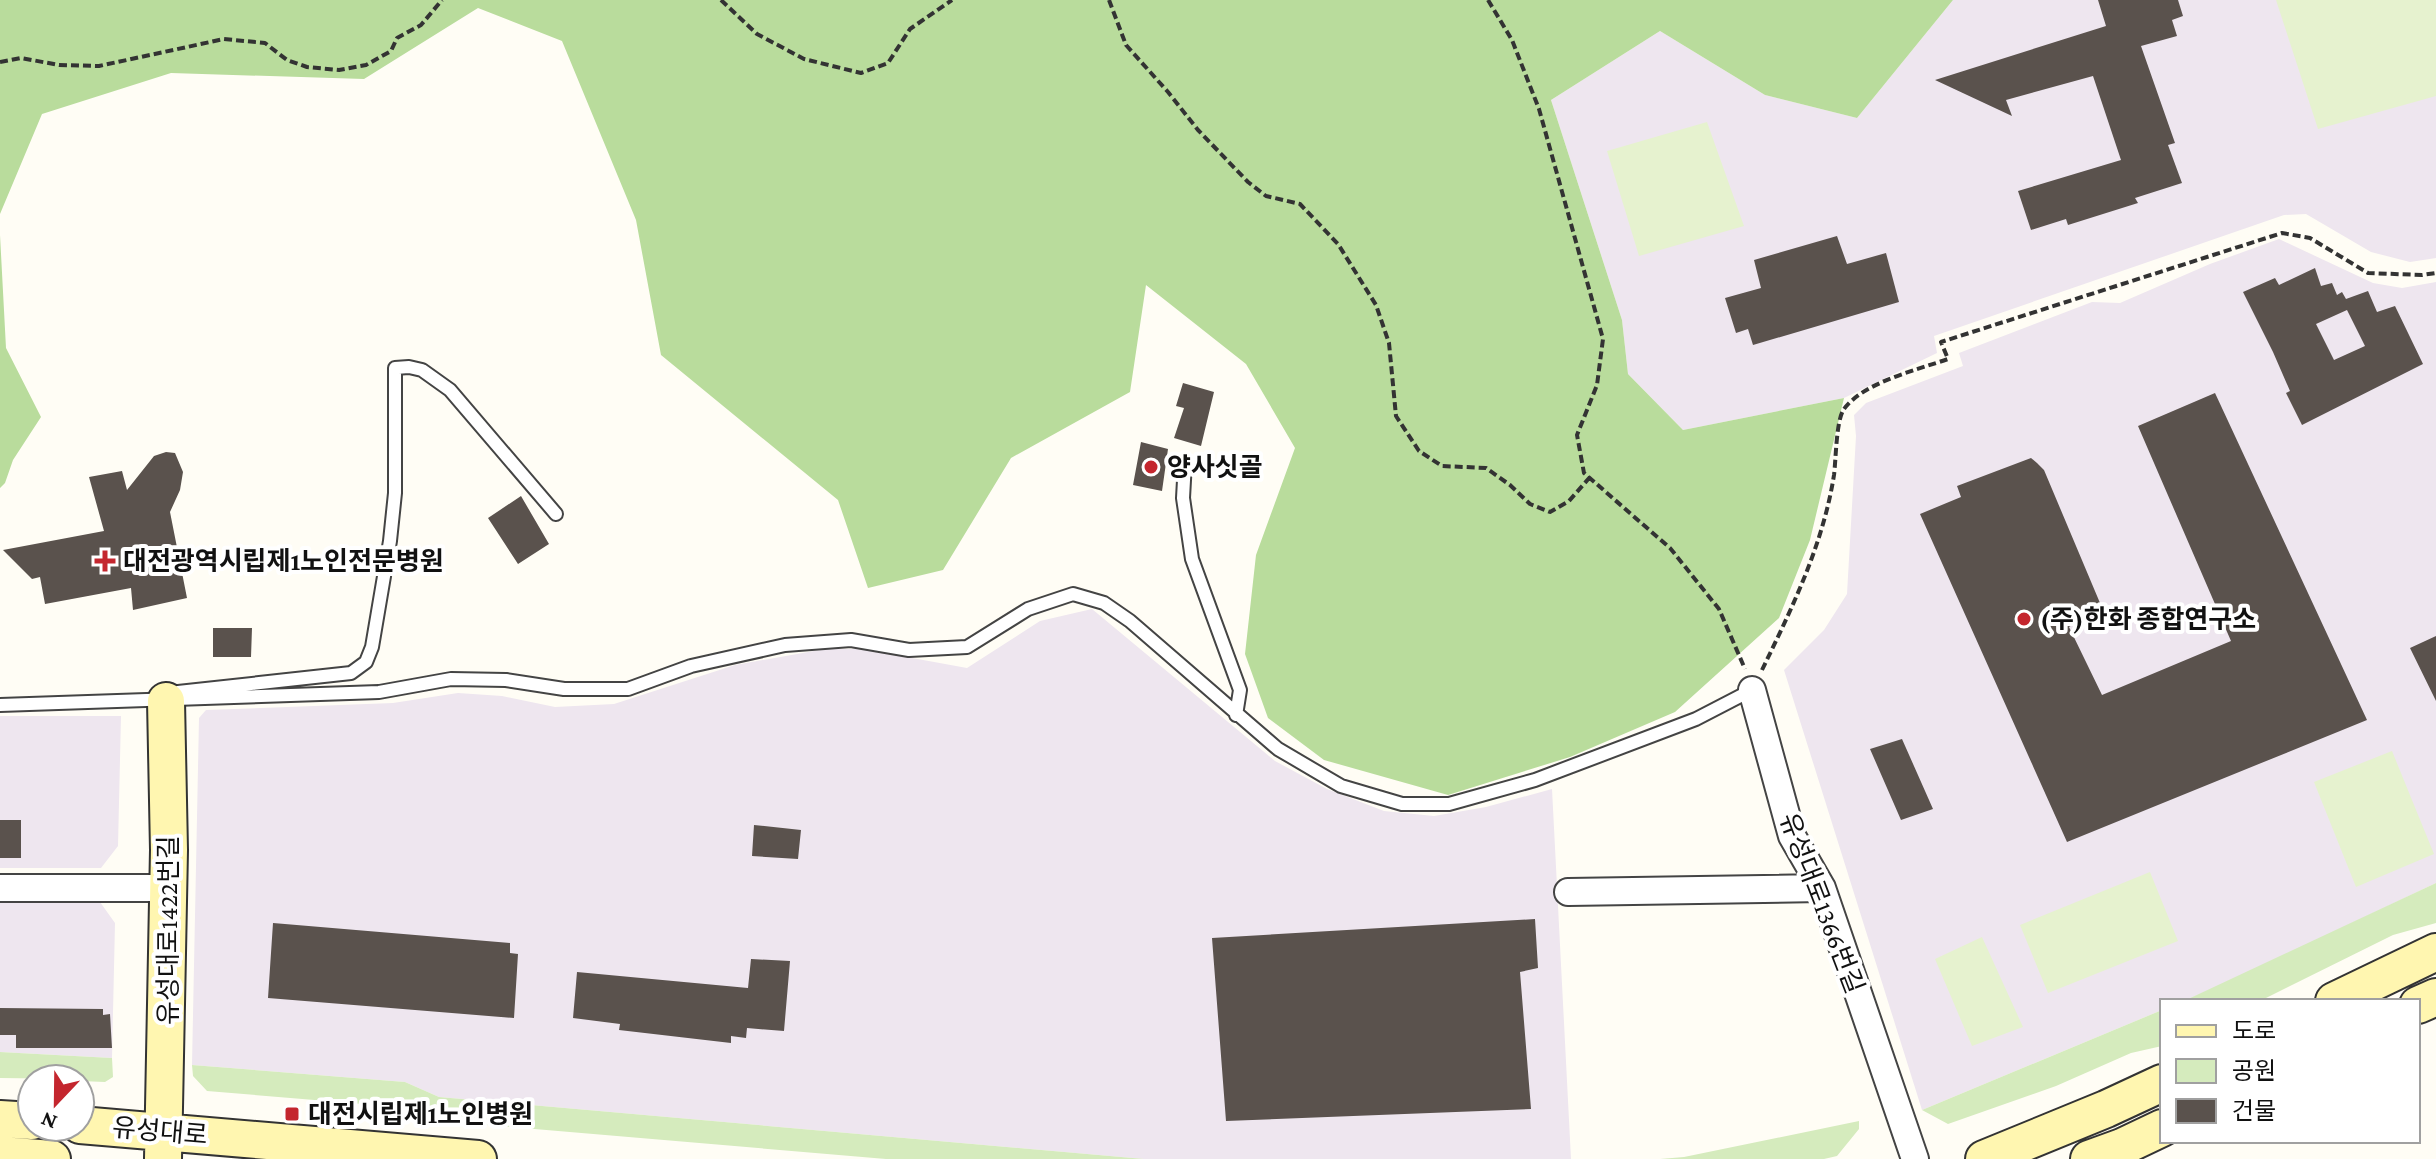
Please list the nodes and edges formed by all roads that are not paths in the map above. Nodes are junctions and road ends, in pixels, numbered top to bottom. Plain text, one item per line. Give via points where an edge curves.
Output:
1 (1185, 462) dead end
2 (556, 514) dead end
3 (1752, 690) joint
4 (166, 701) junction
5 (0, 705) edge
6 (1236, 715) junction
7 (0, 888) edge
8 (168, 888) junction
9 (1822, 888) junction
10 (1568, 892) dead end
11 (2436, 952) edge
12 (2338, 999) edge
13 (2160, 1084) edge
14 (96, 1129) edge
15 (2160, 1129) edge
16 (165, 1145) edge
17 (0, 1155) edge
18 (52, 1159) edge
19 (478, 1159) edge
20 (1915, 1159) edge
21 (1984, 1159) edge
22 (2089, 1159) edge

1 - 6 lane via 1183,498 1192,559 1240,690
2 - 4 lane via 450,390 422,370 395,368 395,493 366,662 351,673 178,692
3 - 6 lane via 1696,719 1565,769 1449,804 1402,804 1341,786 1278,749
3 - 9 street, 유성대로1366번길 via 1792,836
4 - 5 lane
4 - 6 lane via 379,692 451,679 628,689 691,666 785,645 851,640 909,650 967,647 1028,609 1073,594 1104,603 1130,621
4 - 8 main road, 유성대로1422번길
7 - 8 street
8 - 16 main road, 유성대로1422번길
9 - 10 street
9 - 20 street, 유성대로1366번길
11 - 12 main road
13 - 21 main road
14 - 16 main road, 유성대로
15 - 22 main road
16 - 19 main road, 유성대로
17 - 18 main road

